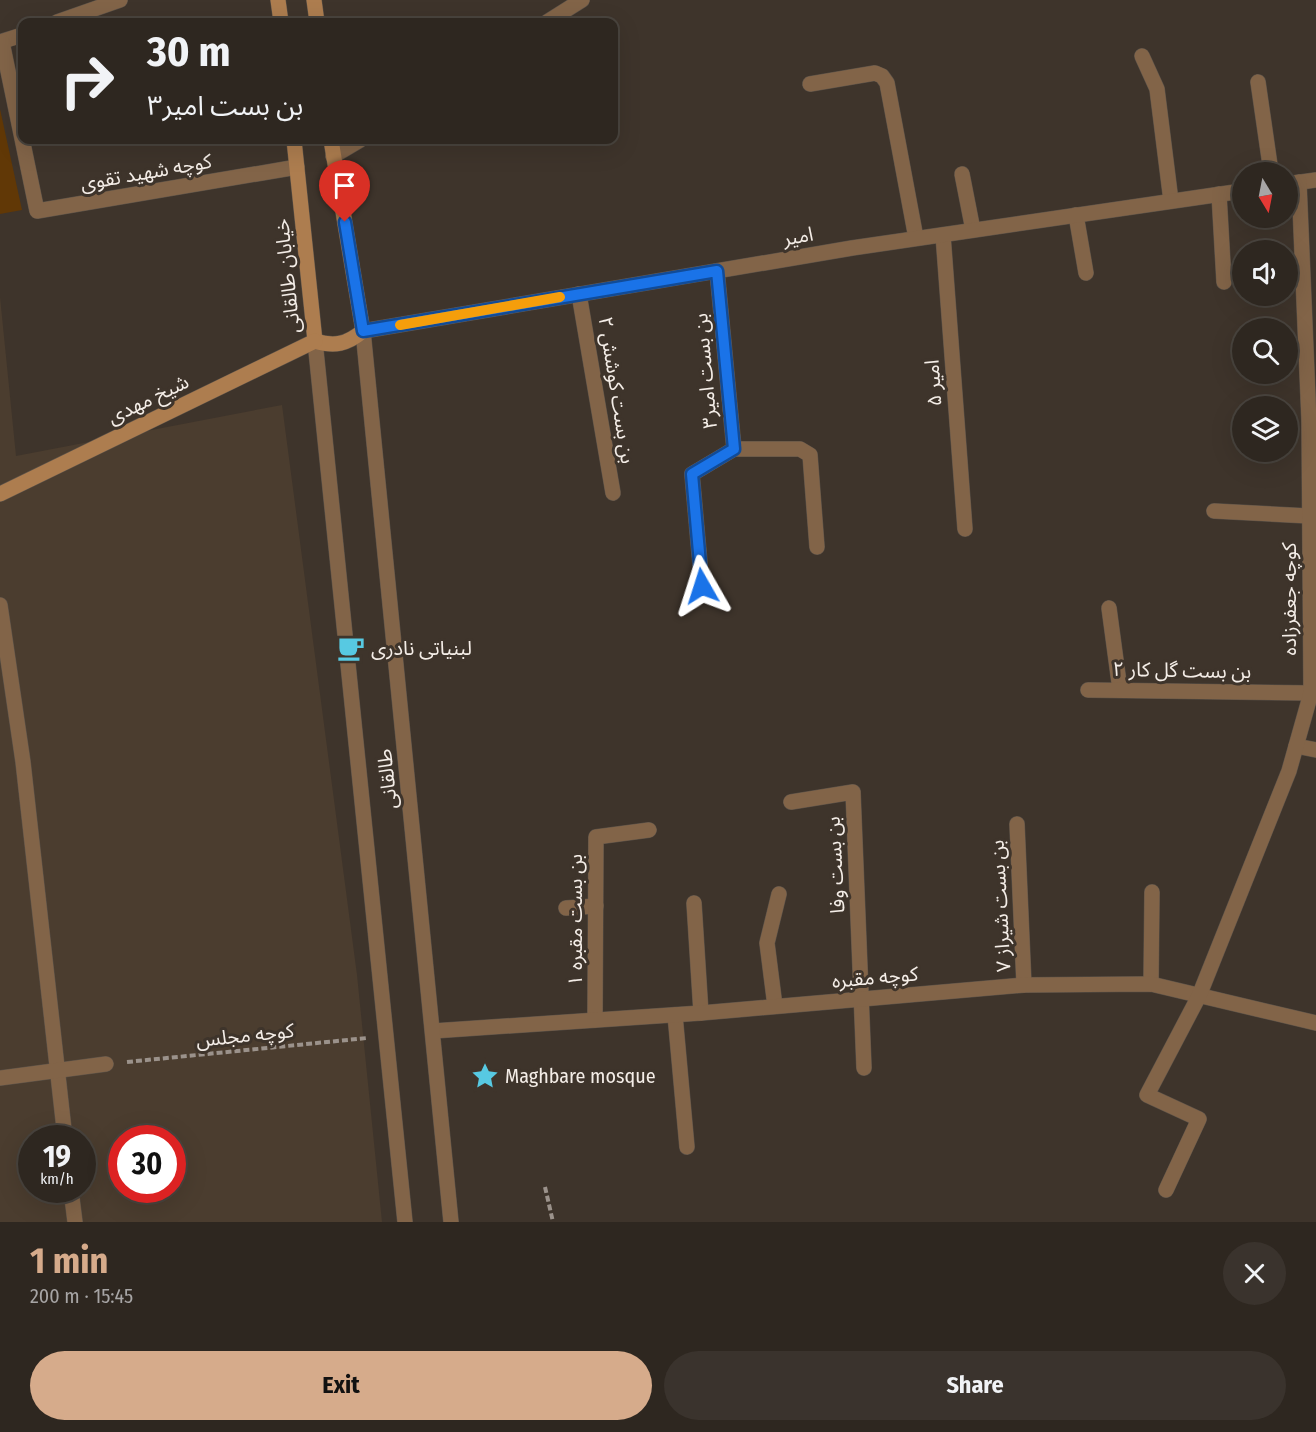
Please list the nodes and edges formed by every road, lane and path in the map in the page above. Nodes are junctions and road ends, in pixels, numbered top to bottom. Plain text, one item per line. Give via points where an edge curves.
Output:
1 (120, 0) edge
2 (278, 0) edge
3 (314, 0) edge
4 (582, 0) edge
5 (68, 18) edge
6 (280, 18) edge
7 (316, 18) edge
8 (553, 18) edge
9 (18, 36) edge
10 (1, 42) edge
11 (1142, 56) dead end
12 (1258, 82) dead end
13 (810, 84) dead end
14 (18, 122) edge
15 (23, 144) edge
16 (294, 144) edge
17 (332, 144) edge
18 (353, 144) edge
19 (333, 156) junction
20 (1270, 162) edge
21 (297, 167) junction
22 (962, 174) dead end
23 (1316, 180) edge
24 (1298, 182) edge
25 (1232, 192) edge
26 (1219, 194) junction
27 (1171, 201) junction
28 (1298, 214) edge
29 (1076, 215) junction
30 (973, 230) junction
31 (943, 235) junction
32 (916, 238) junction
33 (717, 271) junction
34 (1086, 273) dead end
35 (1224, 282) dead end
36 (1310, 287) edge
37 (579, 294) junction
38 (363, 331) junction
39 (315, 341) junction
40 (1312, 422) edge
41 (734, 449) junction
42 (613, 493) dead end
43 (0, 494) edge
44 (1214, 511) dead end
45 (1309, 516) junction
46 (965, 529) dead end
47 (817, 547) dead end
48 (1313, 550) edge
49 (702, 586) dead end
50 (0, 605) edge
51 (1109, 608) dead end
52 (1313, 655) edge
53 (1088, 690) dead end
54 (1120, 690) junction
55 (1311, 693) junction
56 (1296, 746) junction
57 (1316, 750) edge
58 (791, 802) dead end
59 (1017, 824) dead end
60 (649, 830) dead end
61 (1152, 892) dead end
62 (779, 894) dead end
63 (694, 903) dead end
64 (596, 906) junction
65 (566, 908) dead end
66 (1151, 984) junction
67 (1024, 985) junction
68 (1199, 996) junction
69 (862, 999) junction
70 (774, 1006) junction
71 (701, 1013) junction
72 (675, 1015) junction
73 (595, 1020) junction
74 (1316, 1023) edge
75 (433, 1031) junction
76 (386, 1036) junction
77 (106, 1064) joint
78 (864, 1068) dead end
79 (58, 1072) junction
80 (0, 1078) edge
81 (64, 1125) edge
82 (687, 1147) dead end
83 (545, 1187) dead end
84 (1166, 1190) dead end
85 (73, 1203) edge
86 (75, 1222) edge
87 (405, 1222) edge
88 (451, 1222) edge
89 (553, 1222) edge

1 - 5 street
2 - 6 main road
3 - 7 main road
4 - 8 street
9 - 10 street
10 - 14 street, کوچه شهید تقوی
11 - 27 street via 1157,89
12 - 20 street
13 - 32 street via 875,73 887,83
15 - 21 street, کوچه شهید تقوی via 37,211
16 - 21 main road, خیابان طالقانی
17 - 19 main road
18 - 19 street
19 - 38 main road
21 - 39 main road, خیابان طالقانی
22 - 30 street
23 - 24 street
25 - 26 street, امیر
26 - 27 street, امیر
26 - 35 street
27 - 29 street, امیر
28 - 36 street, کوچه جعفرزاده
29 - 30 street, امیر
29 - 34 street
30 - 31 street, امیر
31 - 32 street, امیر
31 - 46 street, امیر ۵
32 - 33 street, امیر
33 - 37 street, امیر
33 - 41 street, بن بست امیر۳
36 - 40 street, کوچه جعفرزاده
37 - 38 street, امیر
37 - 42 street, بن بست کوشش ۲
38 - 39 main road, خیابان طالقانی via 340,345
38 - 75 street, طالقانی
39 - 43 main road, شیخ مهدی
39 - 76 street, طالقانی
40 - 45 street, کوچه جعفرزاده
41 - 47 street via 800,449 810,454
41 - 49 street, بن بست امیر۳ via 692,474
44 - 45 street
45 - 48 street, کوچه جعفرزاده
48 - 52 street, کوچه جعفرزاده
50 - 79 street via 23,762
51 - 54 street
52 - 55 street, کوچه جعفرزاده
53 - 54 street, بن بست گل کار ۲
54 - 55 street, بن بست گل کار ۲
55 - 56 street, کوچه جعفرزاده
56 - 57 street
56 - 68 street, کوچه جعفرزاده
58 - 69 street, بن بست وفا via 853,792
59 - 67 street, بن بست شیراز ۷
60 - 64 street, بن بست مقبره ۱ via 596,837
61 - 66 street
62 - 70 street via 767,943
63 - 71 street
64 - 65 street
64 - 73 street, بن بست مقبره ۱
66 - 67 street, کوچه مقبره
66 - 68 street, کوچه مقبره
67 - 69 street, کوچه مقبره
68 - 74 street, کوچه مقبره
68 - 84 street, کوچه جعفرزاده via 1147,1095 1200,1119
69 - 70 street, کوچه مقبره
69 - 78 street
70 - 71 street, کوچه مقبره
71 - 72 street, کوچه مقبره
72 - 73 street, کوچه مقبره
72 - 82 street
73 - 75 street, کوچه مقبره
75 - 88 street, طالقانی
76 - 77 path, کوچه مجلس
76 - 87 street, طالقانی
77 - 79 street
79 - 80 street
79 - 81 street
83 - 89 path
85 - 86 street

